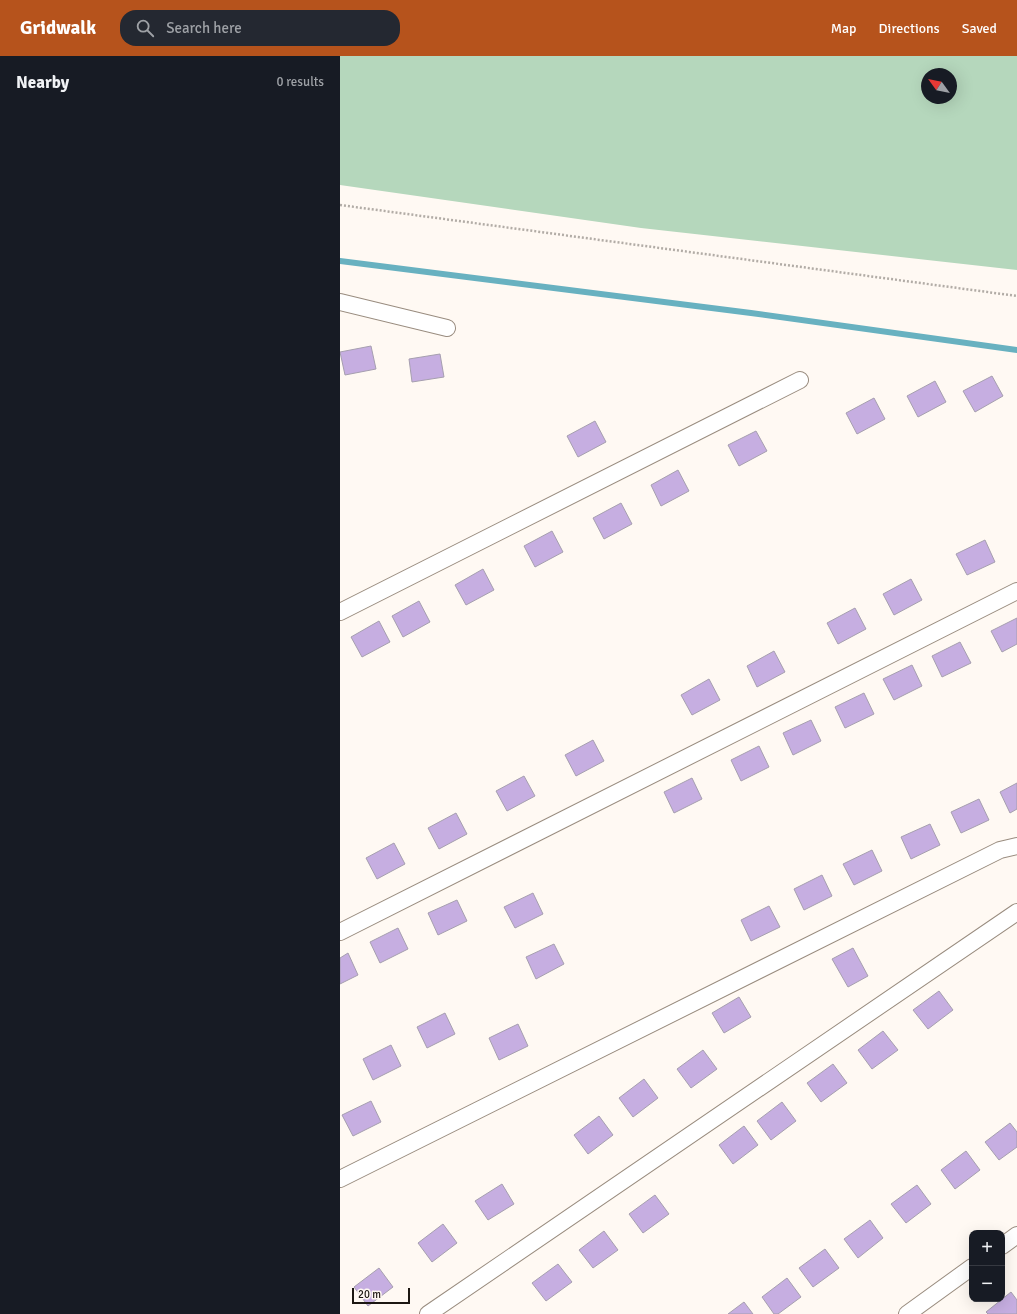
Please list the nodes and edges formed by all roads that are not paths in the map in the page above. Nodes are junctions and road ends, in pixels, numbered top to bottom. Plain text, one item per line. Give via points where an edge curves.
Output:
1 (340, 302) edge
2 (448, 328) dead end
3 (800, 380) dead end
4 (1017, 591) edge
5 (340, 612) edge
6 (1017, 846) edge
7 (1017, 912) edge
8 (340, 932) edge
9 (340, 1179) edge
10 (1017, 1235) edge
11 (1005, 1244) edge
12 (969, 1269) edge
13 (910, 1313) edge
14 (428, 1314) edge

1 - 2 street
3 - 5 street
4 - 8 street
6 - 9 street via 1000,850
7 - 14 street
10 - 11 street
12 - 13 street

